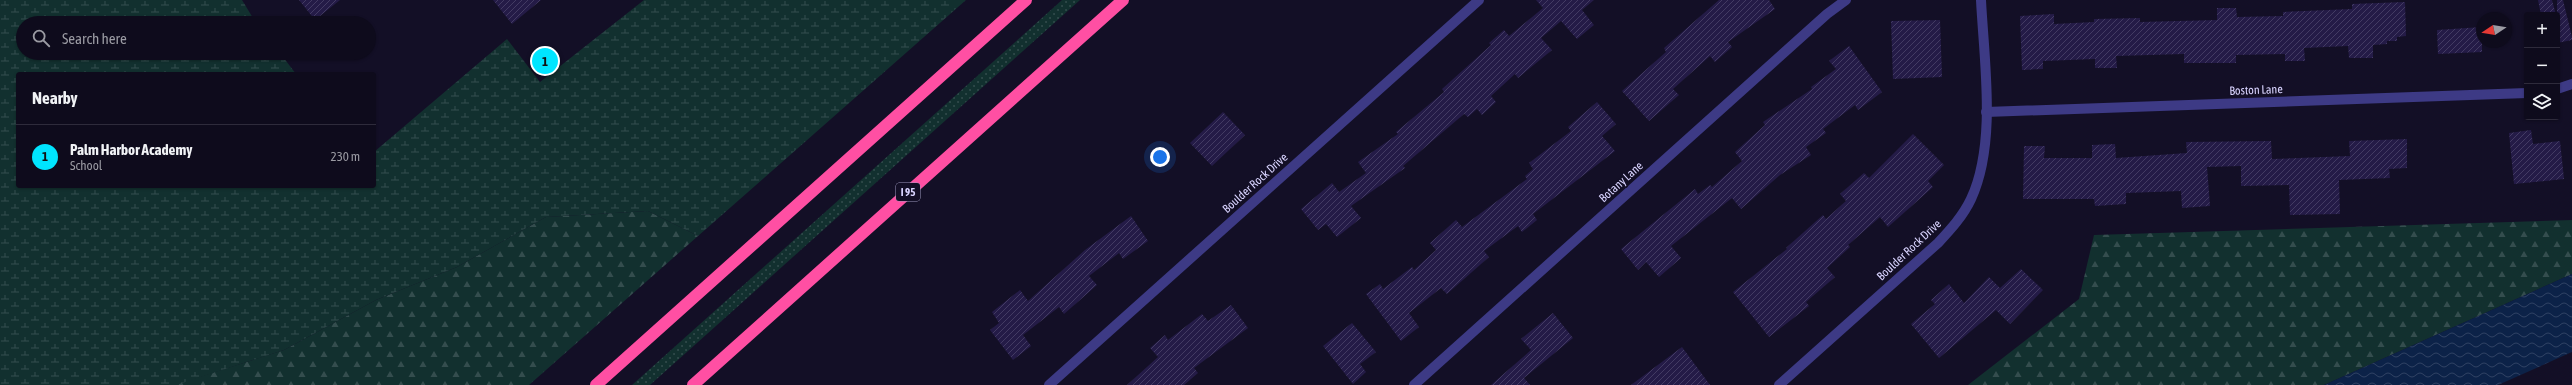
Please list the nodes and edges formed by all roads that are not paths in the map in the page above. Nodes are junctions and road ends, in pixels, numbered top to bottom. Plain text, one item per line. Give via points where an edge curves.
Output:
1 (1026, 0) edge
2 (1123, 0) edge
3 (1478, 0) edge
4 (1846, 0) edge
5 (1981, 0) edge
6 (2572, 84) edge
7 (2560, 88) edge
8 (2524, 93) edge
9 (1986, 112) junction
10 (596, 385) edge
11 (693, 385) edge
12 (1049, 385) edge
13 (1414, 385) edge
14 (1779, 385) edge

1 - 10 highway
2 - 11 highway, I 95
3 - 12 street, Boulder Rock Drive
4 - 13 street, Botany Lane via 1827,14
5 - 9 street, Boulder Rock Drive
6 - 7 street
8 - 9 street, Boston Lane
9 - 14 street, Boulder Rock Drive via 1986,140 1981,173 1970,200 1951,229

